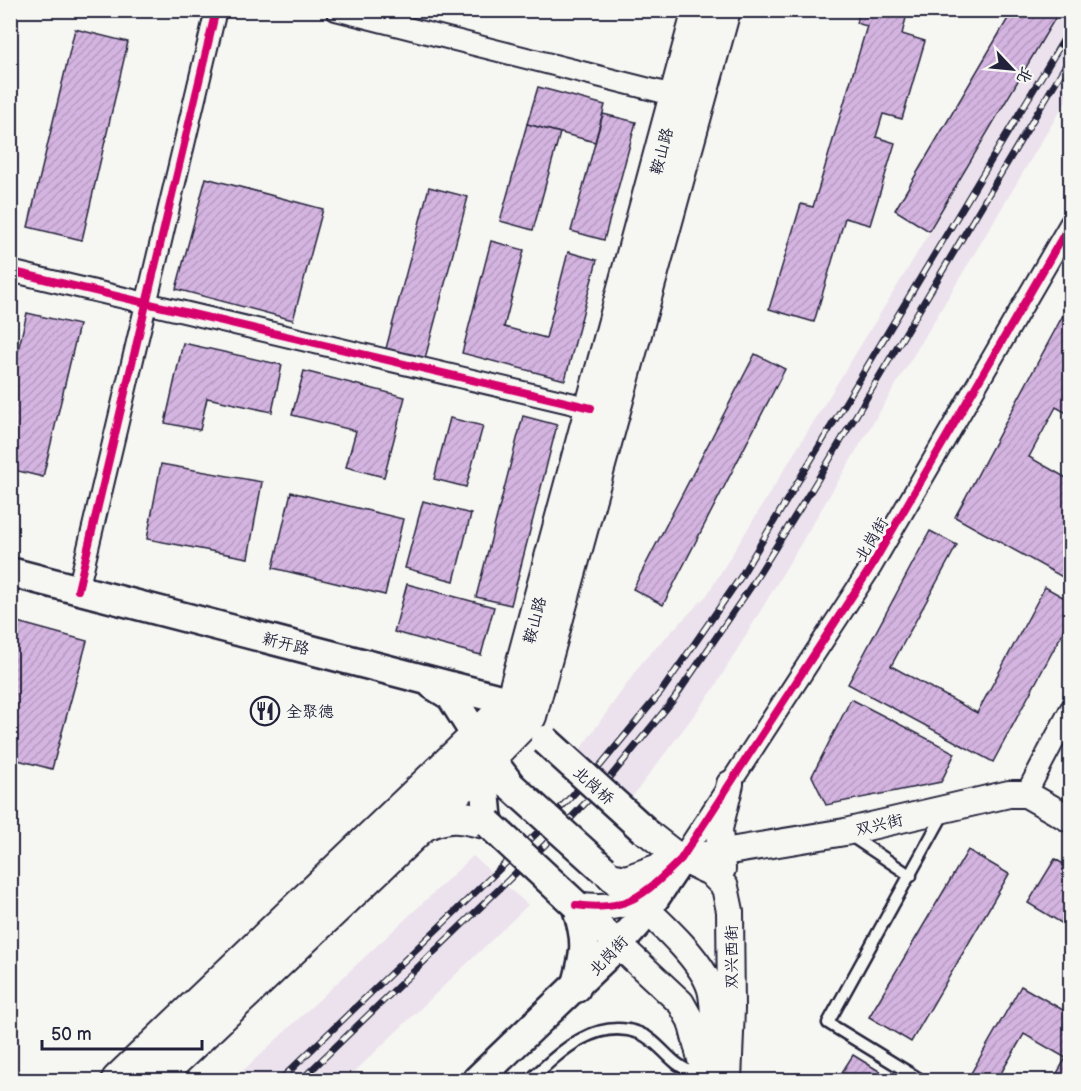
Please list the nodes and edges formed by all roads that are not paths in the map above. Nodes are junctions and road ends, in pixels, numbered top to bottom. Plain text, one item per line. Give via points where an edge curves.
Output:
1 (216, 10) edge
2 (336, 10) edge
3 (699, 10) edge
4 (724, 10) edge
5 (688, 99) junction
6 (1071, 224) edge
7 (10, 271) edge
8 (147, 304) junction
9 (591, 408) junction
10 (10, 572) edge
11 (78, 590) junction
12 (424, 679) junction
13 (1071, 710) edge
14 (529, 719) junction
15 (484, 748) junction
16 (730, 784) junction
17 (1026, 794) junction
18 (947, 808) junction
19 (1071, 819) edge
20 (488, 823) junction
21 (423, 825) junction
22 (644, 830) joint
23 (845, 832) junction
24 (720, 853) junction
25 (681, 859) junction
26 (607, 873) junction
27 (911, 876) junction
28 (725, 887) junction
29 (576, 905) junction
30 (641, 905) junction
31 (618, 945) junction
32 (690, 954) junction
33 (576, 988) junction
34 (731, 1009) junction
35 (118, 1080) edge
36 (154, 1080) edge
37 (477, 1080) edge
38 (530, 1080) edge
39 (706, 1080) edge
40 (728, 1080) edge
41 (921, 1080) edge

1 - 8 street
2 - 5 street
3 - 5 main road, 鞍山路
4 - 5 main road, 鞍山路
5 - 9 main road, 鞍山路
5 - 14 main road, 鞍山路 via 543,677
6 - 16 street, 北岗街 via 871,567
7 - 8 street
8 - 9 street
8 - 11 street
9 - 14 main road, 鞍山路
10 - 11 main road, 新开路
11 - 12 main road, 新开路
12 - 14 main road, 新开路
12 - 15 main road via 451,696
13 - 17 street
14 - 15 main road, 鞍山路
14 - 22 main road, 北岗桥, bridge
15 - 20 main road
15 - 21 main road
15 - 26 main road, bridge via 511,786
15 - 35 main road, 鞍山路
16 - 24 street, 双兴西街 via 719,829
16 - 25 street, 北岗街
17 - 18 street, 双兴街 via 988,797
17 - 19 street
18 - 23 street, 双兴街
18 - 27 lane
20 - 21 main road via 443,816
20 - 29 main road, bridge
21 - 36 main road
22 - 25 street
23 - 24 street, 双兴街
23 - 27 lane
24 - 25 street, 双兴街
24 - 28 street, 双兴西街
25 - 26 street, 双兴街 via 626,879
25 - 28 street via 710,872
25 - 30 main road, 北岗街
26 - 30 street
27 - 41 lane via 828,1023
28 - 34 street, 双兴西街 via 730,910
29 - 30 street
29 - 31 street
29 - 33 main road via 586,934
30 - 31 main road, 北岗街
30 - 32 street
31 - 33 main road, 北岗街
31 - 39 street via 681,1003 691,1021
32 - 34 street via 716,970
32 - 39 street via 708,978 712,993 714,1018
33 - 37 main road, 北岗街
34 - 40 street, 双兴西街
38 - 39 lane via 582,1037 619,1030 639,1033 675,1062

